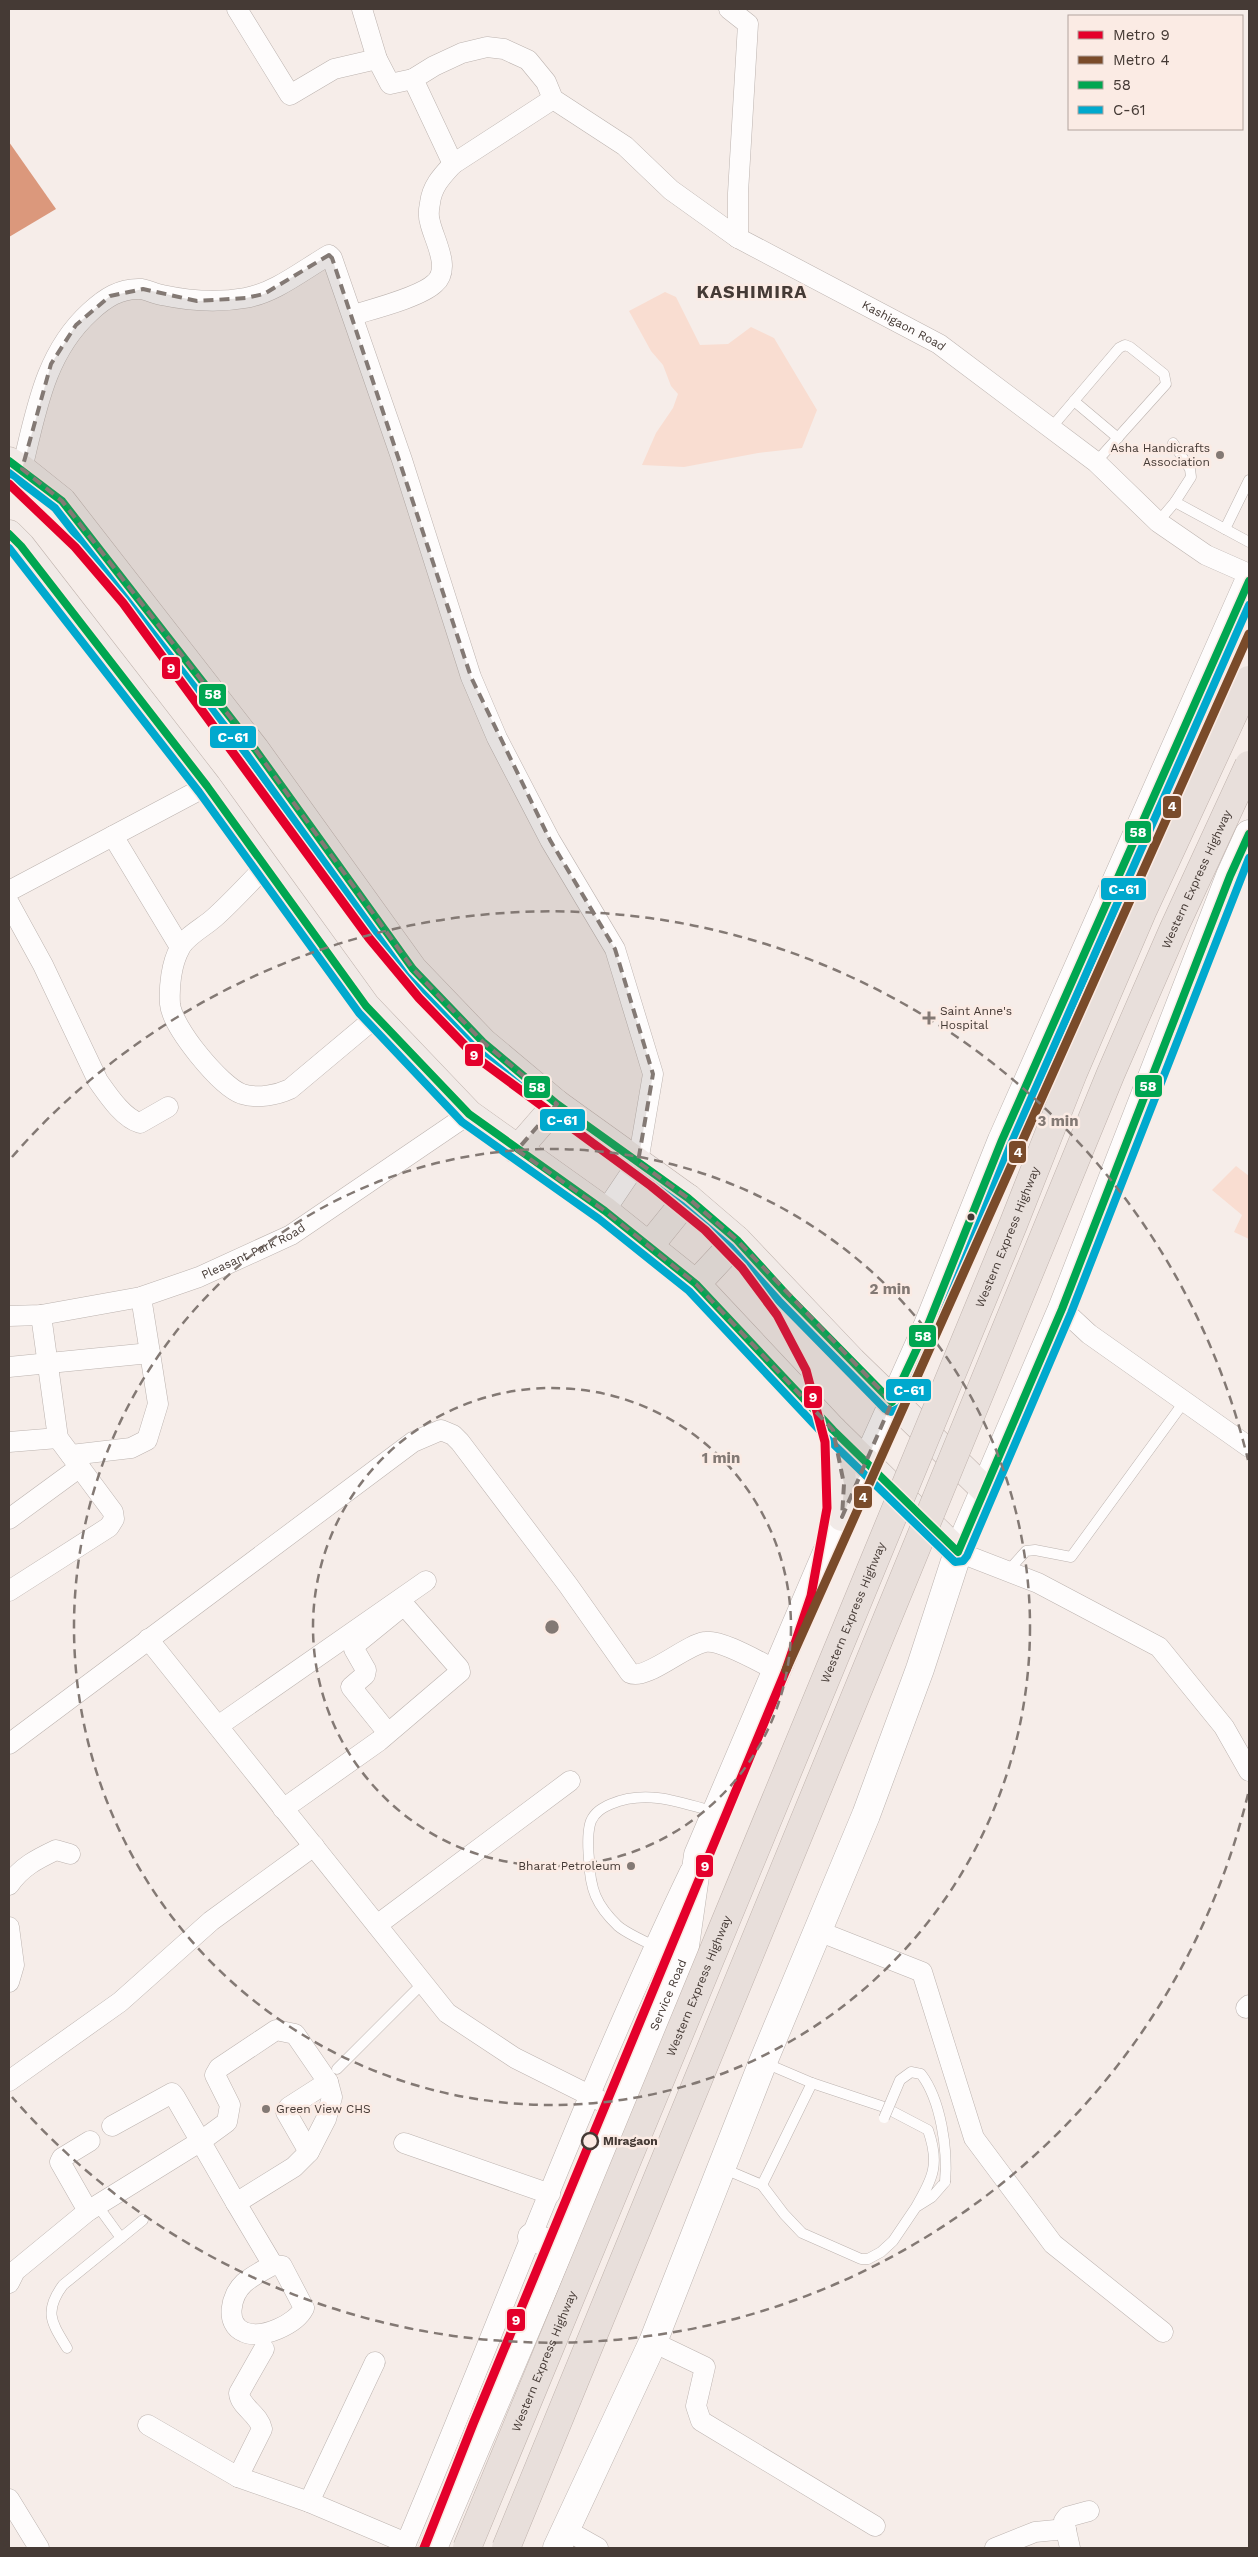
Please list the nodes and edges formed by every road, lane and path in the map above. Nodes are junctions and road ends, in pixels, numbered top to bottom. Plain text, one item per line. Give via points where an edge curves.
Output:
1 (237, 9) edge
2 (362, 9) edge
3 (729, 9) edge
4 (748, 16) edge
5 (378, 59) junction
6 (413, 79) junction
7 (553, 99) junction
8 (452, 164) junction
9 (738, 238) junction
10 (353, 315) junction
11 (1074, 400) junction
12 (1051, 428) junction
13 (1118, 438) junction
14 (1173, 443) dead end
15 (1096, 462) junction
16 (15, 465) edge
17 (1249, 480) edge
18 (1175, 502) junction
19 (1158, 522) junction
20 (1225, 529) junction
21 (9, 534) edge
22 (1249, 542) edge
23 (1249, 574) edge
24 (1249, 581) edge
25 (1249, 680) edge
26 (1249, 765) edge
27 (207, 786) junction
28 (1249, 834) edge
29 (113, 836) junction
30 (265, 867) junction
31 (9, 891) edge
32 (9, 903) edge
33 (180, 947) junction
34 (376, 1018) junction
35 (557, 1104) junction
36 (168, 1107) dead end
37 (469, 1114) junction
38 (518, 1150) junction
39 (638, 1162) junction
40 (688, 1198) junction
41 (605, 1211) junction
42 (737, 1240) junction
43 (650, 1245) junction
44 (696, 1284) junction
45 (141, 1297) junction
46 (1062, 1308) junction
47 (41, 1315) junction
48 (9, 1316) edge
49 (150, 1353) junction
50 (48, 1364) junction
51 (9, 1367) edge
52 (892, 1402) junction
53 (1184, 1402) junction
54 (833, 1430) junction
55 (58, 1438) junction
56 (9, 1442) edge
57 (1249, 1447) edge
58 (75, 1461) junction
59 (865, 1463) junction
60 (984, 1490) junction
61 (842, 1517) junction
62 (9, 1519) edge
63 (958, 1552) junction
64 (1007, 1572) junction
65 (426, 1581) dead end
66 (9, 1591) edge
67 (148, 1639) junction
68 (776, 1670) junction
69 (218, 1726) junction
70 (388, 1733) junction
71 (9, 1744) edge
72 (1249, 1771) edge
73 (570, 1781) dead end
74 (283, 1809) junction
75 (716, 1812) junction
76 (314, 1846) junction
77 (70, 1854) dead end
78 (698, 1855) junction
79 (9, 1885) edge
80 (377, 1925) junction
81 (9, 1926) edge
82 (818, 1931) junction
83 (654, 1945) junction
84 (684, 1960) junction
85 (9, 1982) edge
86 (423, 1983) junction
87 (763, 2062) junction
88 (333, 2076) junction
89 (9, 2081) edge
90 (812, 2083) junction
91 (590, 2096) junction
92 (619, 2110) junction
93 (884, 2118) dead end
94 (112, 2126) dead end
95 (90, 2141) dead end
96 (201, 2141) junction
97 (404, 2143) dead end
98 (309, 2152) junction
99 (721, 2167) junction
100 (762, 2184) junction
101 (550, 2194) junction
102 (236, 2203) junction
103 (93, 2208) junction
104 (916, 2208) junction
105 (143, 2220) dead end
106 (532, 2237) junction
107 (121, 2238) junction
108 (561, 2248) junction
109 (273, 2265) dead end
110 (9, 2283) edge
111 (1163, 2332) dead end
112 (653, 2342) junction
113 (67, 2348) dead end
114 (264, 2349) dead end
115 (375, 2362) dead end
116 (148, 2425) dead end
117 (238, 2477) junction
118 (9, 2499) edge
119 (310, 2502) junction
120 (1089, 2511) dead end
121 (875, 2526) dead end
122 (561, 2539) edge
123 (1068, 2539) edge
124 (405, 2546) edge
125 (39, 2548) edge
126 (433, 2548) edge
127 (467, 2548) edge
128 (506, 2548) edge
129 (598, 2548) edge
130 (995, 2548) edge

1 - 5 street via 290,95 334,69
2 - 5 street
3 - 4 street
4 - 9 street
5 - 6 street via 390,84
6 - 7 street via 462,53 486,48 504,49 528,60 546,82
6 - 8 street
7 - 8 street
7 - 9 street, Kashigaon Road via 625,146 671,190
8 - 10 street via 436,182 430,201 429,221 441,261 435,284 413,295
9 - 12 street, Kashigaon Road via 939,344
10 - 16 street via 329,255 264,294 246,298 197,301 143,289 110,296 76,325 51,364
10 - 39 street via 471,677 497,738 550,840 615,949 653,1074
11 - 12 lane
11 - 13 lane
11 - 13 lane via 1125,345 1164,374 1166,384
12 - 15 street, Kashigaon Road
13 - 15 lane
14 - 18 lane via 1192,477
15 - 19 street, Kashigaon Road
16 - 35 main road via 62,500 255,749 413,969 482,1042
17 - 20 lane
18 - 19 lane
18 - 20 lane
19 - 23 street, Kashigaon Road via 1206,556
20 - 22 lane
21 - 27 main road
24 - 52 main road, Service Road via 1002,1140 928,1326
25 - 127 highway, Western Express Highway, bridge via 1142,912 1073,1073 1006,1243
26 - 128 highway, Western Express Highway, bridge via 1111,1073
27 - 29 street
27 - 30 main road
28 - 46 main road
29 - 31 street
29 - 33 street
30 - 33 street
30 - 34 main road
32 - 36 street via 98,1081 110,1098 133,1121 140,1123
33 - 34 street via 172,970 170,1006 202,1061 225,1084 242,1094 278,1094 290,1089
34 - 37 main road
35 - 38 main road
35 - 39 main road
37 - 38 main road
37 - 45 street, Pleasant Park Road via 291,1235 199,1277
38 - 41 main road
39 - 40 main road
39 - 41 street
40 - 42 main road
40 - 43 main road
41 - 43 main road
42 - 44 main road
42 - 52 main road
43 - 44 main road
44 - 54 main road
45 - 47 street, Pleasant Park Road
45 - 49 street
46 - 53 street via 1089,1334
46 - 60 main road
47 - 48 street, Pleasant Park Road
47 - 50 street
49 - 50 street
49 - 58 street via 158,1404 147,1440 131,1448
50 - 51 street
50 - 55 street
52 - 59 main road, Service Road
52 - 60 main road
53 - 57 street
53 - 64 lane via 1071,1557 1026,1551
54 - 59 main road
54 - 61 main road via 841,1455 844,1484
55 - 56 street
55 - 58 street
58 - 62 street
58 - 66 street via 113,1512 114,1519 109,1527
59 - 61 main road, Service Road
59 - 63 main road
60 - 63 main road
61 - 68 main road, Service Road
63 - 64 street
63 - 82 main road via 920,1669 866,1815
64 - 72 street via 1038,1583 1159,1647 1224,1727
65 - 69 street
67 - 68 street via 413,1442 441,1430 460,1442 630,1673 641,1675 686,1649 707,1641
67 - 69 street
67 - 71 street
68 - 75 main road, Service Road
69 - 74 street
70 - 70 street via 460,1672 404,1605 354,1649 366,1670 352,1687
70 - 74 street
73 - 80 street
74 - 76 street
75 - 78 main road, Service Road
75 - 83 lane via 645,1796 623,1799 600,1809 591,1822 589,1878 595,1898 620,1927
76 - 80 street
76 - 89 street via 211,1921 120,2002
77 - 79 street via 56,1850 32,1862 17,1873
78 - 83 street
78 - 84 main road, Service Road
80 - 86 street
81 - 85 street via 14,1965
82 - 87 main road
82 - 111 street via 922,1972 974,2138 1053,2244
83 - 84 lane
83 - 91 street
84 - 92 main road, Service Road
86 - 88 lane
86 - 91 street via 447,2013 515,2058
87 - 90 lane
87 - 99 main road
88 - 96 street via 295,2034 276,2030 219,2068 215,2075 230,2105 230,2112 227,2122
88 - 98 street via 328,2112
88 - 98 street via 288,2107 286,2112
90 - 100 lane
90 - 104 lane via 884,2107 928,2130 935,2151 932,2179
91 - 92 street
91 - 101 street
92 - 108 main road, Service Road
93 - 104 lane, bridge via 900,2080 911,2072 921,2074 932,2092 946,2146 945,2182
94 - 96 street via 172,2093
95 - 103 street via 60,2162
96 - 102 street
96 - 103 street
97 - 101 street
98 - 102 street via 294,2167
99 - 100 lane
99 - 112 main road
100 - 104 lane via 802,2233 861,2259 881,2252
101 - 106 street
102 - 109 street
103 - 107 lane
103 - 110 street via 15,2271
105 - 107 lane
106 - 108 main road
106 - 124 street
107 - 113 lane via 63,2285 55,2296 51,2308 52,2324
108 - 126 main road, Service Road
112 - 121 street via 705,2367 696,2406 701,2421
112 - 122 main road
114 - 117 street via 239,2393 262,2428
115 - 119 street
116 - 117 street
117 - 119 street
118 - 125 street
119 - 124 street
120 - 123 street via 1067,2516 1064,2521
122 - 129 street
123 - 130 street via 1034,2532

